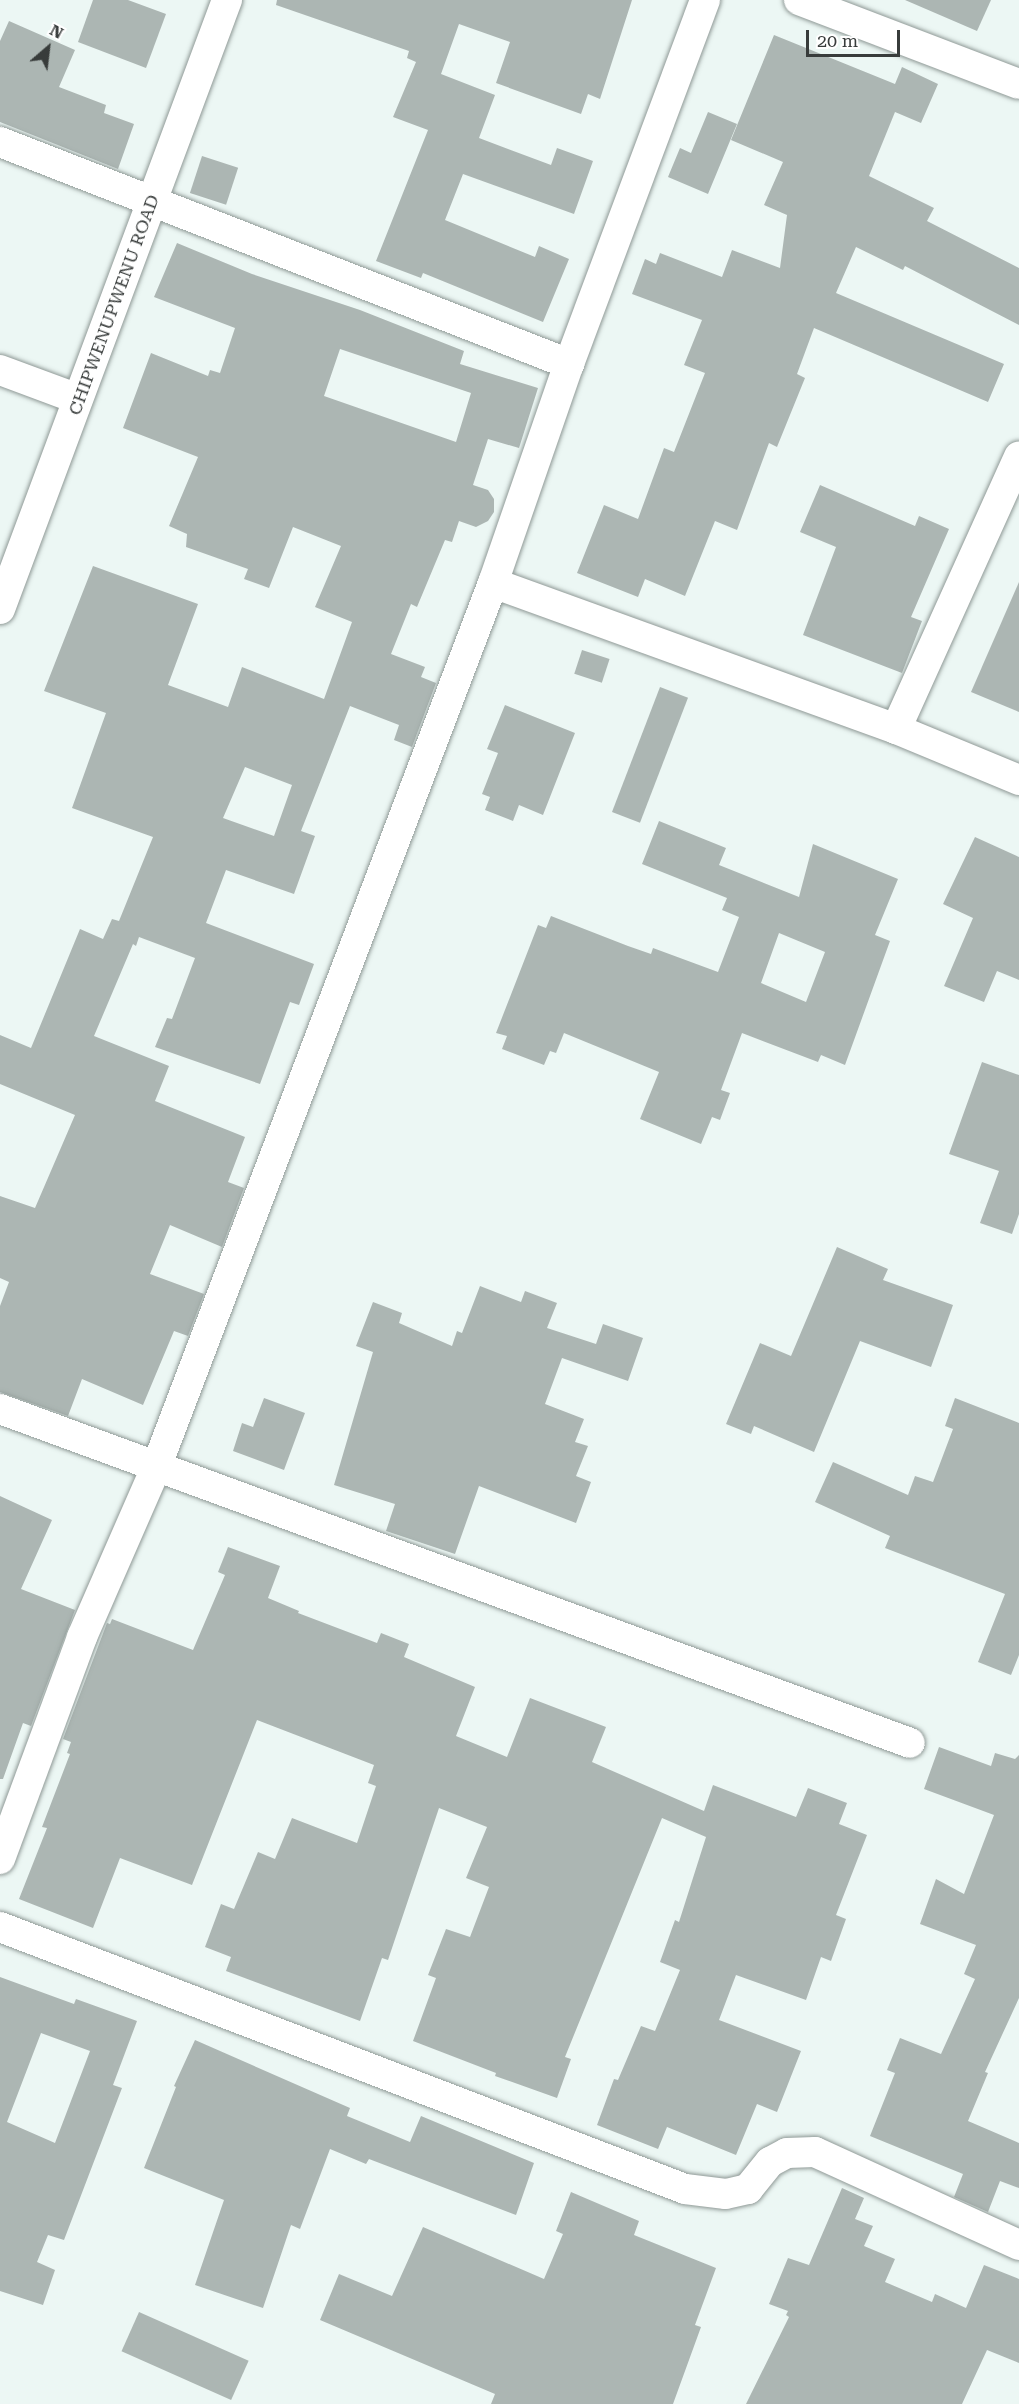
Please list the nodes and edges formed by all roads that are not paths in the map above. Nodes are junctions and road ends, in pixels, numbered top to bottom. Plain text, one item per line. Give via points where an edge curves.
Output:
1 (227, 0) edge
2 (705, 0) edge
3 (799, 0) edge
4 (1019, 84) edge
5 (0, 142) edge
6 (152, 201) junction
7 (569, 364) junction
8 (0, 370) edge
9 (78, 399) junction
10 (1019, 457) edge
11 (493, 583) junction
12 (0, 609) edge
13 (896, 729) junction
14 (1019, 780) edge
15 (0, 1409) edge
16 (157, 1465) junction
17 (910, 1743) dead end
18 (0, 1859) edge
19 (0, 1927) edge
20 (1019, 2245) edge

1 - 6 street, CHIPWENUPWENU ROAD
2 - 7 street
3 - 4 street
5 - 6 street
6 - 7 street
6 - 9 street, CHIPWENUPWENU ROAD
7 - 11 street
8 - 9 street
9 - 12 street, CHIPWENUPWENU ROAD
10 - 13 street
11 - 13 street
11 - 16 street
13 - 14 street
15 - 16 street
16 - 17 street
16 - 18 street via 82,1637
19 - 20 street via 685,2189 726,2194 748,2189 770,2162 787,2153 815,2152

